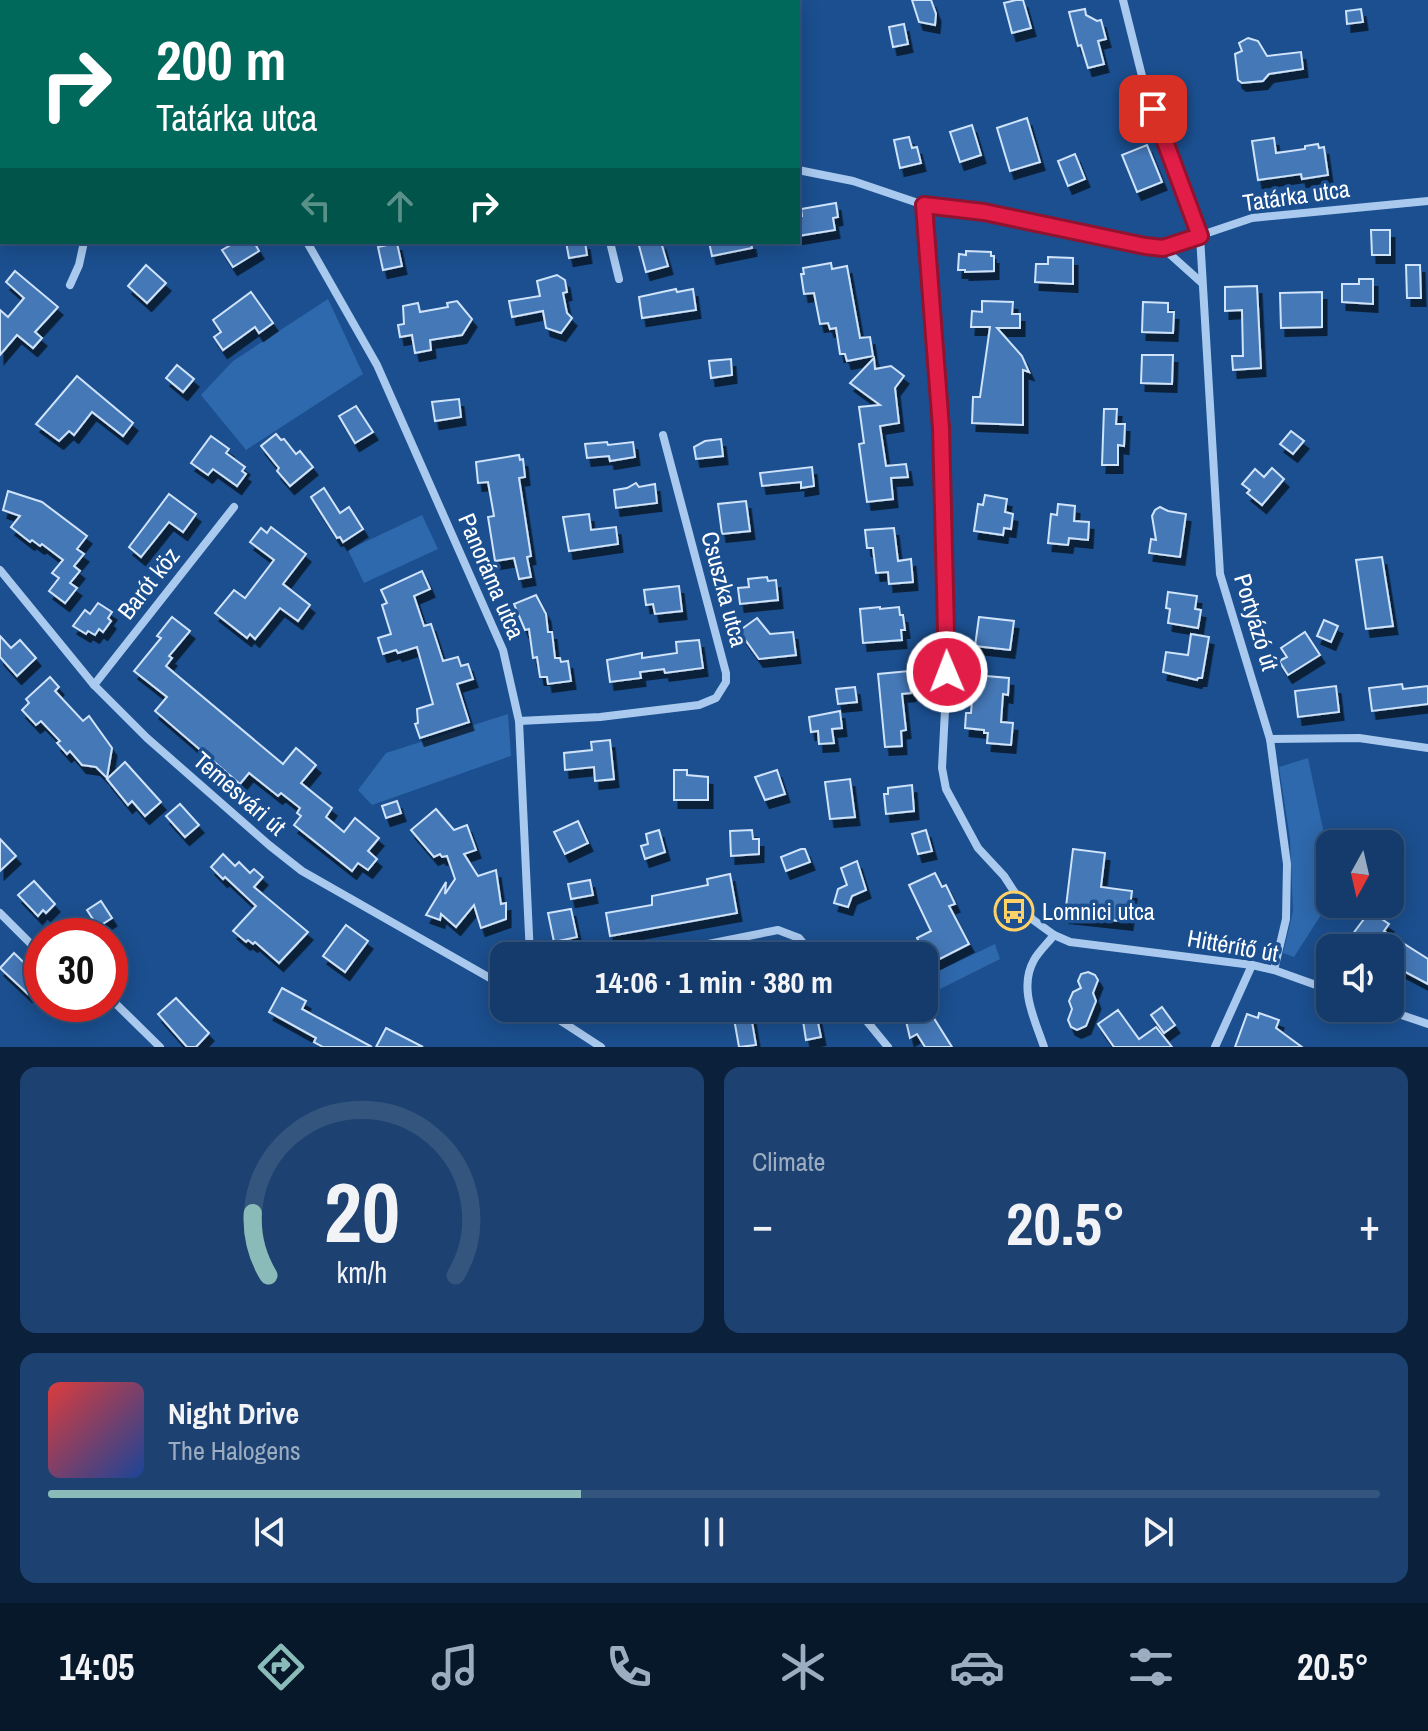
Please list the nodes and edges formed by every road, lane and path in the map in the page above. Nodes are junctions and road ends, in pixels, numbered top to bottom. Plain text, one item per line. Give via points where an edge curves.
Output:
1 (1123, 0) edge
2 (800, 170) edge
3 (1428, 201) edge
4 (924, 205) junction
5 (1200, 236) junction
6 (84, 244) edge
7 (308, 244) edge
8 (610, 244) edge
9 (1163, 248) junction
10 (619, 279) dead end
11 (1202, 283) junction
12 (70, 285) dead end
13 (663, 435) dead end
14 (234, 507) dead end
15 (0, 570) edge
16 (94, 685) junction
17 (519, 721) junction
18 (1270, 739) junction
19 (1428, 748) edge
20 (0, 913) edge
21 (1054, 935) junction
22 (24, 937) edge
23 (529, 942) edge
24 (718, 942) edge
25 (802, 942) edge
26 (1252, 965) junction
27 (1274, 970) junction
28 (490, 978) edge
29 (1316, 985) edge
30 (128, 1016) edge
31 (1404, 1016) edge
32 (563, 1022) edge
33 (867, 1022) edge
34 (1428, 1024) edge
35 (160, 1047) edge
36 (601, 1047) edge
37 (888, 1047) edge
38 (1044, 1047) edge
39 (1215, 1047) edge

1 - 5 street, Portyázó út via 1144,84
2 - 4 street, Tatárka utca via 853,181
3 - 5 street, Tatárka utca via 1252,218
4 - 9 street, Tatárka utca
4 - 21 street, Hittérítő út via 941,428 947,672 942,768 946,789 978,848 1032,919
5 - 9 street, Tatárka utca
5 - 11 street, Portyázó út
6 - 12 street
7 - 17 street, Panoráma utca via 377,365 477,591 503,650
8 - 10 street
9 - 11 street
11 - 18 street, Portyázó út via 1220,574
13 - 17 street, Csuszka utca via 726,673 722,690 699,705
14 - 16 street, Barót köz
15 - 16 street, Temesvári út
16 - 28 street, Temesvári út via 147,738 302,871
17 - 23 street, Panoráma utca
18 - 19 street via 1359,738
18 - 27 street, Portyázó út via 1288,894
20 - 22 street
21 - 26 street, Hittérítő út via 1070,942
21 - 38 street via 1036,956 1027,985
24 - 25 street via 778,930
26 - 27 street, Hittérítő út
26 - 39 street
27 - 29 street, Hittérítő út
30 - 35 street
31 - 34 street
32 - 36 street
33 - 37 street

